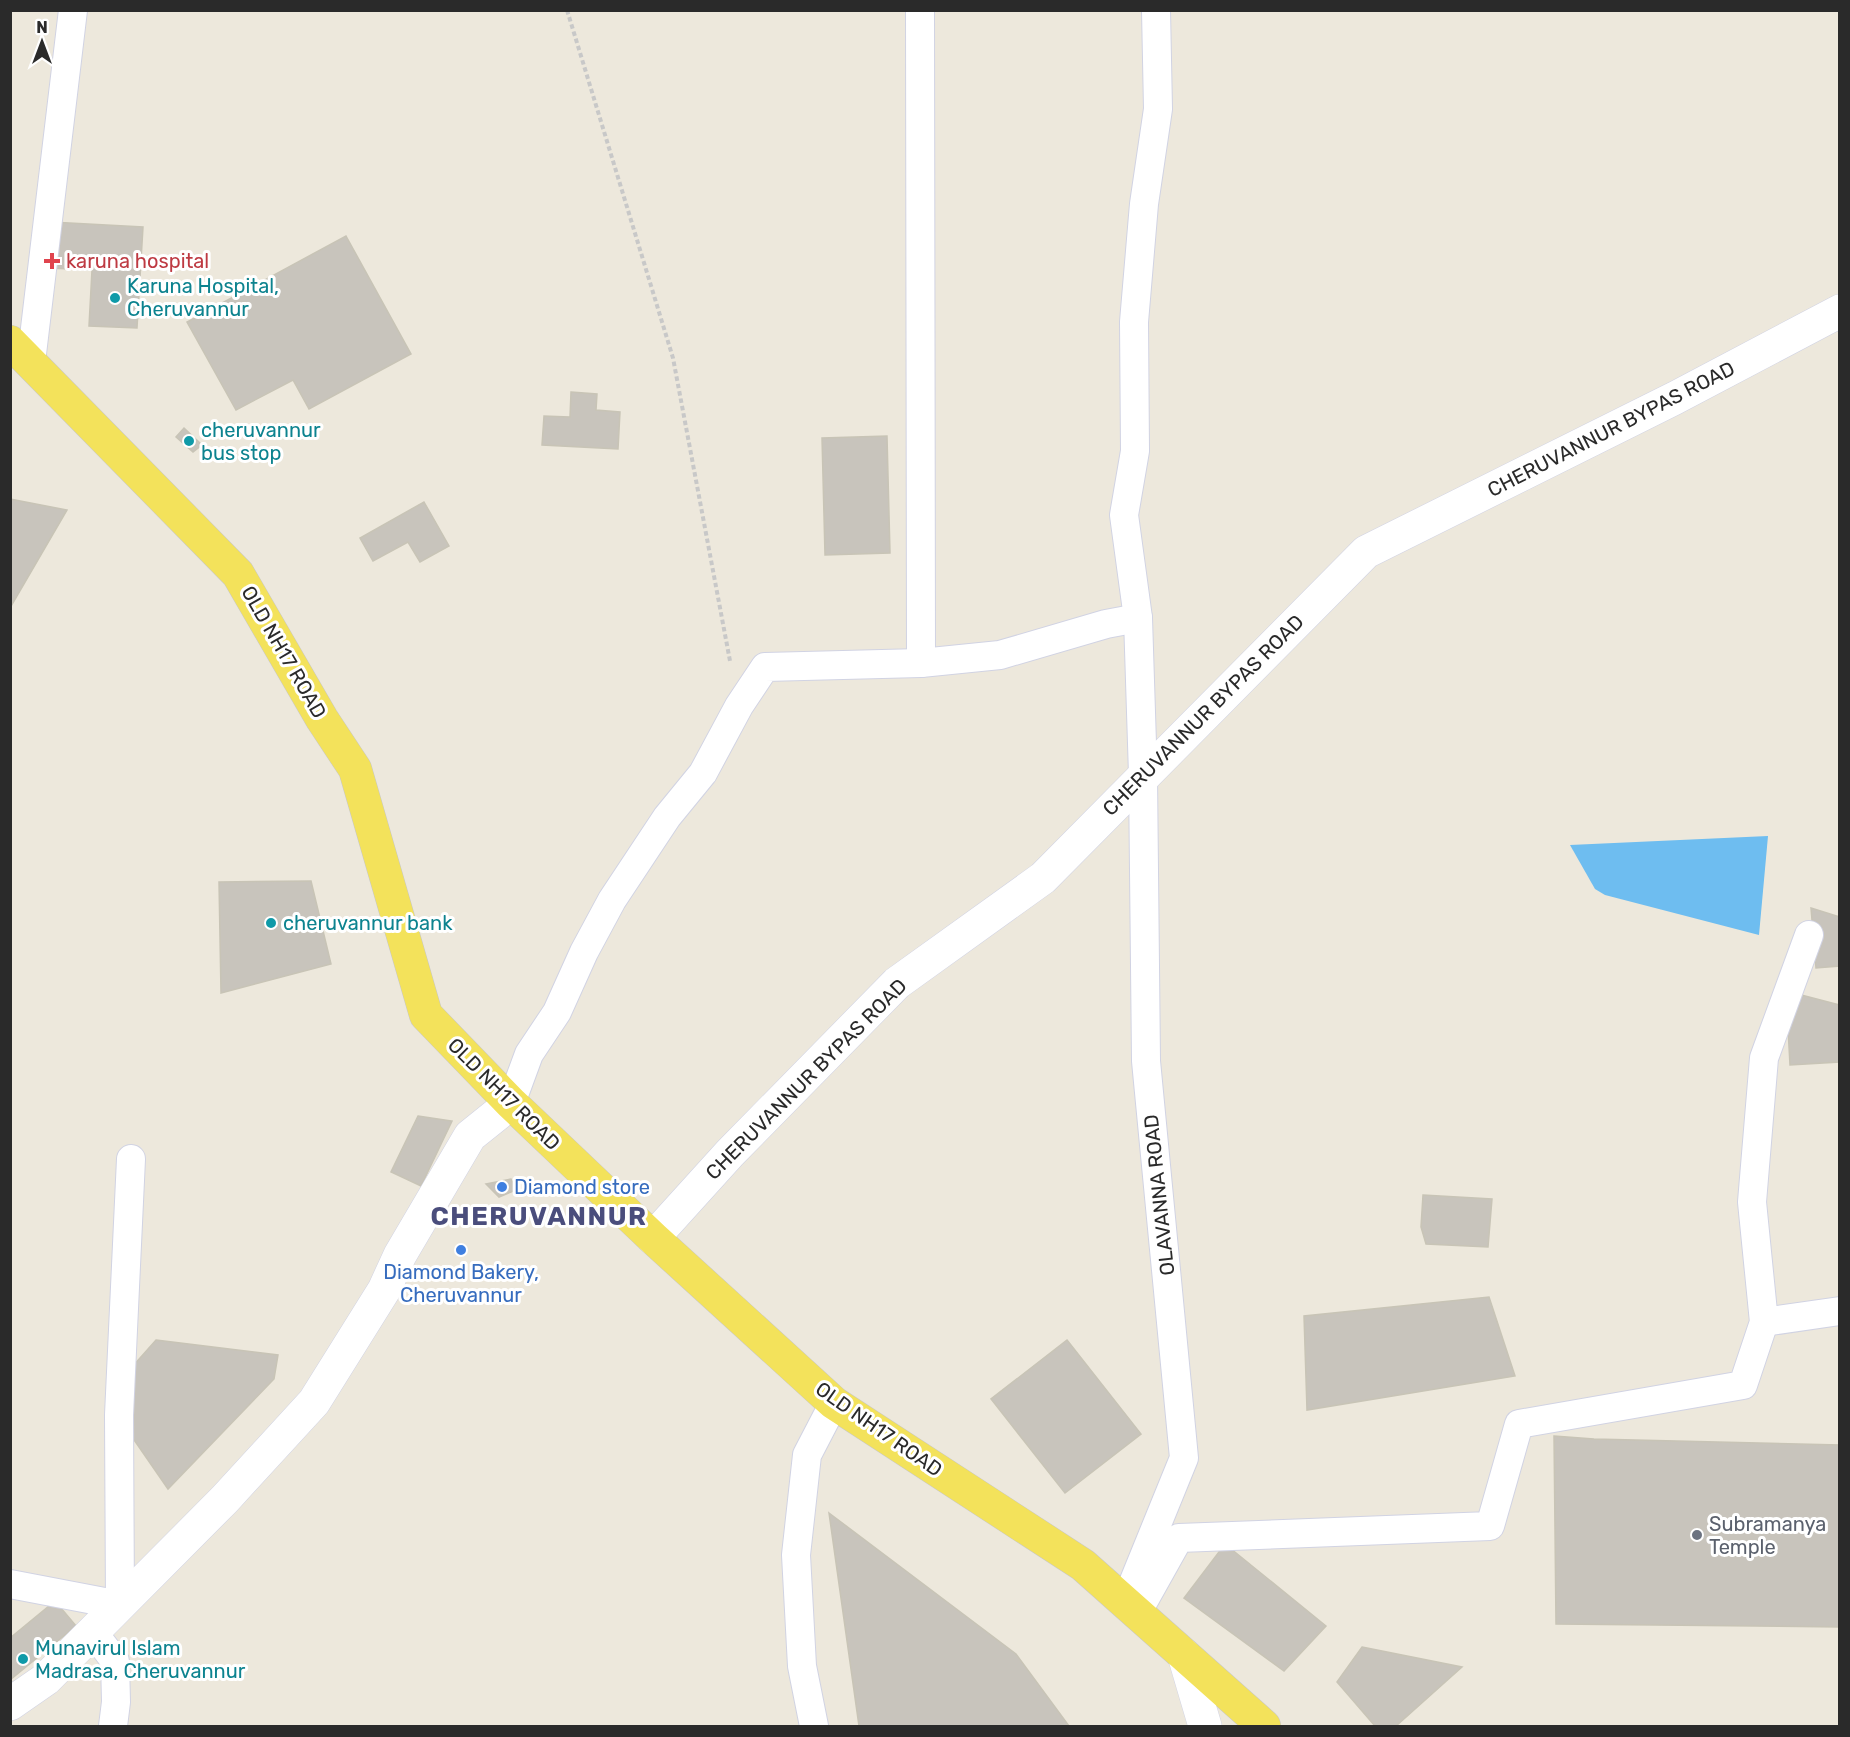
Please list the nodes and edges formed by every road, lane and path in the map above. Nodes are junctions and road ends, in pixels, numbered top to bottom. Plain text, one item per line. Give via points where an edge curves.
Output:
1 (73, 10) edge
2 (567, 10) edge
3 (920, 10) edge
4 (1156, 10) edge
5 (1839, 311) edge
6 (21, 352) edge
7 (1138, 618) junction
8 (921, 663) junction
9 (739, 706) junction
10 (1143, 775) junction
11 (1809, 935) dead end
12 (511, 1103) junction
13 (131, 1159) dead end
14 (653, 1238) junction
15 (1839, 1311) edge
16 (1764, 1323) junction
17 (834, 1403) junction
18 (10, 1584) edge
19 (120, 1605) junction
20 (1131, 1608) junction
21 (93, 1632) junction
22 (1184, 1655) junction
23 (10, 1704) edge
24 (113, 1726) edge
25 (814, 1726) edge
26 (1206, 1726) edge
27 (1264, 1726) edge

1 - 6 street
2 - 9 path via 673,358
3 - 8 street
4 - 7 street, OLAVANNA ROAD via 1158,109 1136,298 1135,451 1124,515
5 - 10 main road, CHERUVANNUR BYPAS ROAD via 1675,398 1366,552
6 - 12 main road, OLD NH17 ROAD via 238,574 355,769 426,1015
7 - 8 street via 1000,655
7 - 10 street, OLAVANNA ROAD
8 - 9 street via 765,667
9 - 12 street via 703,772 667,817 612,900 557,1012 529,1054
10 - 14 main road, CHERUVANNUR BYPAS ROAD via 1043,878 897,983
10 - 20 street, OLAVANNA ROAD via 1146,1061 1184,1458
11 - 16 street via 1764,1058 1752,1202
12 - 14 main road, OLD NH17 ROAD
12 - 19 main road via 470,1136 384,1290 314,1402
13 - 19 street via 119,1415
14 - 17 main road, OLD NH17 ROAD
15 - 16 street
16 - 20 street via 1743,1385 1519,1424 1490,1526 1179,1538
17 - 20 main road, OLD NH17 ROAD via 1083,1565
17 - 25 street via 807,1455 796,1555 801,1666
18 - 19 street
19 - 21 main road
20 - 22 main road, OLD NH17 ROAD
21 - 23 main road via 46,1679
21 - 24 street via 115,1661
22 - 26 main road
22 - 27 main road, OLD NH17 ROAD

